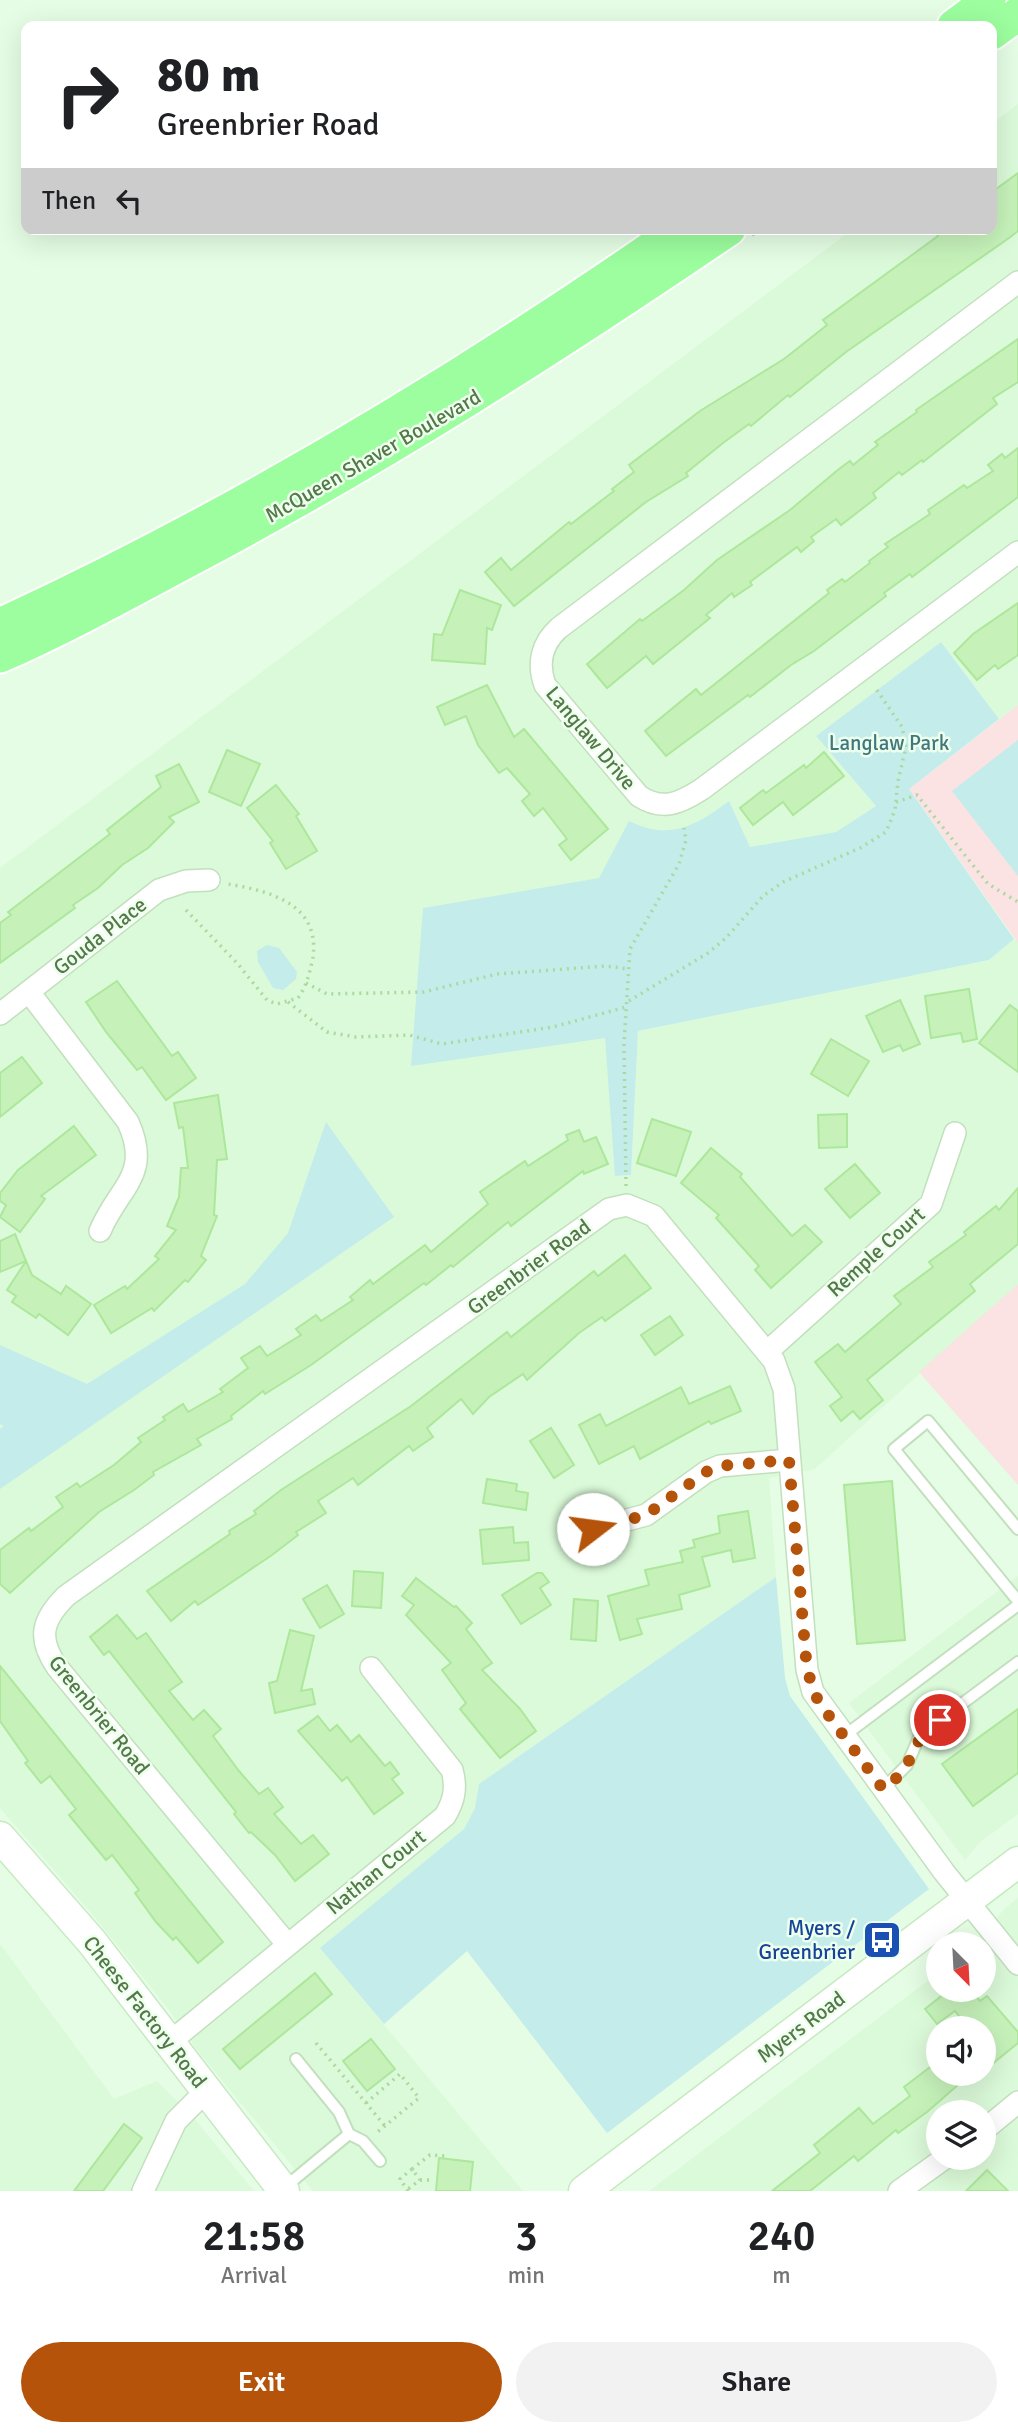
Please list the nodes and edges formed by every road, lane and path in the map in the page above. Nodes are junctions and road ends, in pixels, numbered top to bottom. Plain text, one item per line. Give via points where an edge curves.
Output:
1 (989, 0) edge
2 (1018, 14) edge
3 (961, 21) edge
4 (997, 29) edge
5 (670, 235) edge
6 (720, 235) edge
7 (1018, 282) edge
8 (1018, 552) edge
9 (0, 625) edge
10 (0, 656) edge
11 (876, 689) dead end
12 (895, 802) junction
13 (684, 828) dead end
14 (209, 880) joint
15 (1018, 902) edge
16 (186, 910) dead end
17 (628, 969) junction
18 (306, 983) junction
19 (29, 992) junction
20 (629, 1001) junction
21 (288, 1002) junction
22 (626, 1007) junction
23 (0, 1014) edge
24 (955, 1133) dead end
25 (636, 1207) junction
26 (100, 1231) dead end
27 (767, 1352) junction
28 (789, 1460) junction
29 (593, 1529) dead end
30 (1018, 1529) edge
31 (1018, 1603) edge
32 (1018, 1662) edge
33 (371, 1668) dead end
34 (844, 1736) junction
35 (883, 1789) junction
36 (0, 1837) edge
37 (1018, 1862) edge
38 (968, 1901) junction
39 (287, 1944) junction
40 (1018, 1964) edge
41 (170, 2042) junction
42 (316, 2043) dead end
43 (296, 2059) dead end
44 (206, 2091) junction
45 (1018, 2102) edge
46 (366, 2103) junction
47 (996, 2120) edge
48 (385, 2126) junction
49 (349, 2134) junction
50 (373, 2136) dead end
51 (445, 2156) dead end
52 (380, 2161) dead end
53 (412, 2169) junction
54 (930, 2170) edge
55 (420, 2180) junction
56 (432, 2180) dead end
57 (413, 2185) junction
58 (283, 2190) edge
59 (408, 2190) edge
60 (903, 2190) edge
61 (143, 2191) edge
62 (418, 2191) edge
63 (584, 2191) edge

1 - 3 main road
2 - 4 main road
5 - 9 main road, McQueen Shaver Boulevard via 480,362 337,447 165,542
6 - 10 main road, McQueen Shaver Boulevard via 500,382 385,451 111,603
7 - 8 street, Langlaw Drive via 559,628 544,647 542,676 639,796 653,805 673,805 702,789
11 - 12 path via 905,738
12 - 15 path via 917,795 988,884
12 - 20 path via 886,832 783,882 763,896 708,953
13 - 17 path via 686,840 679,864 638,932
14 - 18 path via 265,892 302,913 314,938
14 - 19 street, Gouda Place via 186,881 159,890
16 - 21 path via 267,1000
17 - 18 path via 606,966 497,974 424,992 327,993
17 - 20 path
18 - 21 path via 298,998
19 - 23 street, Gouda Place
19 - 26 street via 128,1122 136,1140 136,1170
20 - 22 path
21 - 22 path via 327,1032 356,1037 409,1035 442,1044 553,1027
22 - 25 path via 625,1185
24 - 27 street, Remple Court via 931,1204
25 - 27 street via 654,1216
25 - 39 street, Greenbrier Road via 609,1209 66,1596 45,1622 44,1644 57,1667
27 - 28 street via 784,1389
28 - 29 street via 720,1466 646,1515
28 - 34 street via 807,1670 813,1692
30 - 31 lane via 928,1421 894,1449
31 - 34 lane
32 - 35 lane via 920,1735 907,1765
33 - 39 street, Nathan Court via 452,1770 451,1805 445,1816
34 - 35 street
35 - 38 street
36 - 41 main road, Cheese Factory Road via 92,1942
37 - 38 main road, Myers Road
38 - 40 street
38 - 63 main road, Myers Road
39 - 41 street, Nathan Court
41 - 44 main road, Cheese Factory Road
42 - 46 path
43 - 49 lane via 340,2112
44 - 58 main road, Cheese Factory Road
44 - 61 street via 176,2121
45 - 47 street
46 - 48 path
46 - 48 path via 400,2074 419,2098
48 - 50 path
49 - 52 lane via 363,2141
49 - 58 lane
51 - 53 path via 429,2155
53 - 55 path
53 - 59 path via 400,2179
54 - 60 street
55 - 56 path
55 - 57 path
57 - 59 path
57 - 62 path

